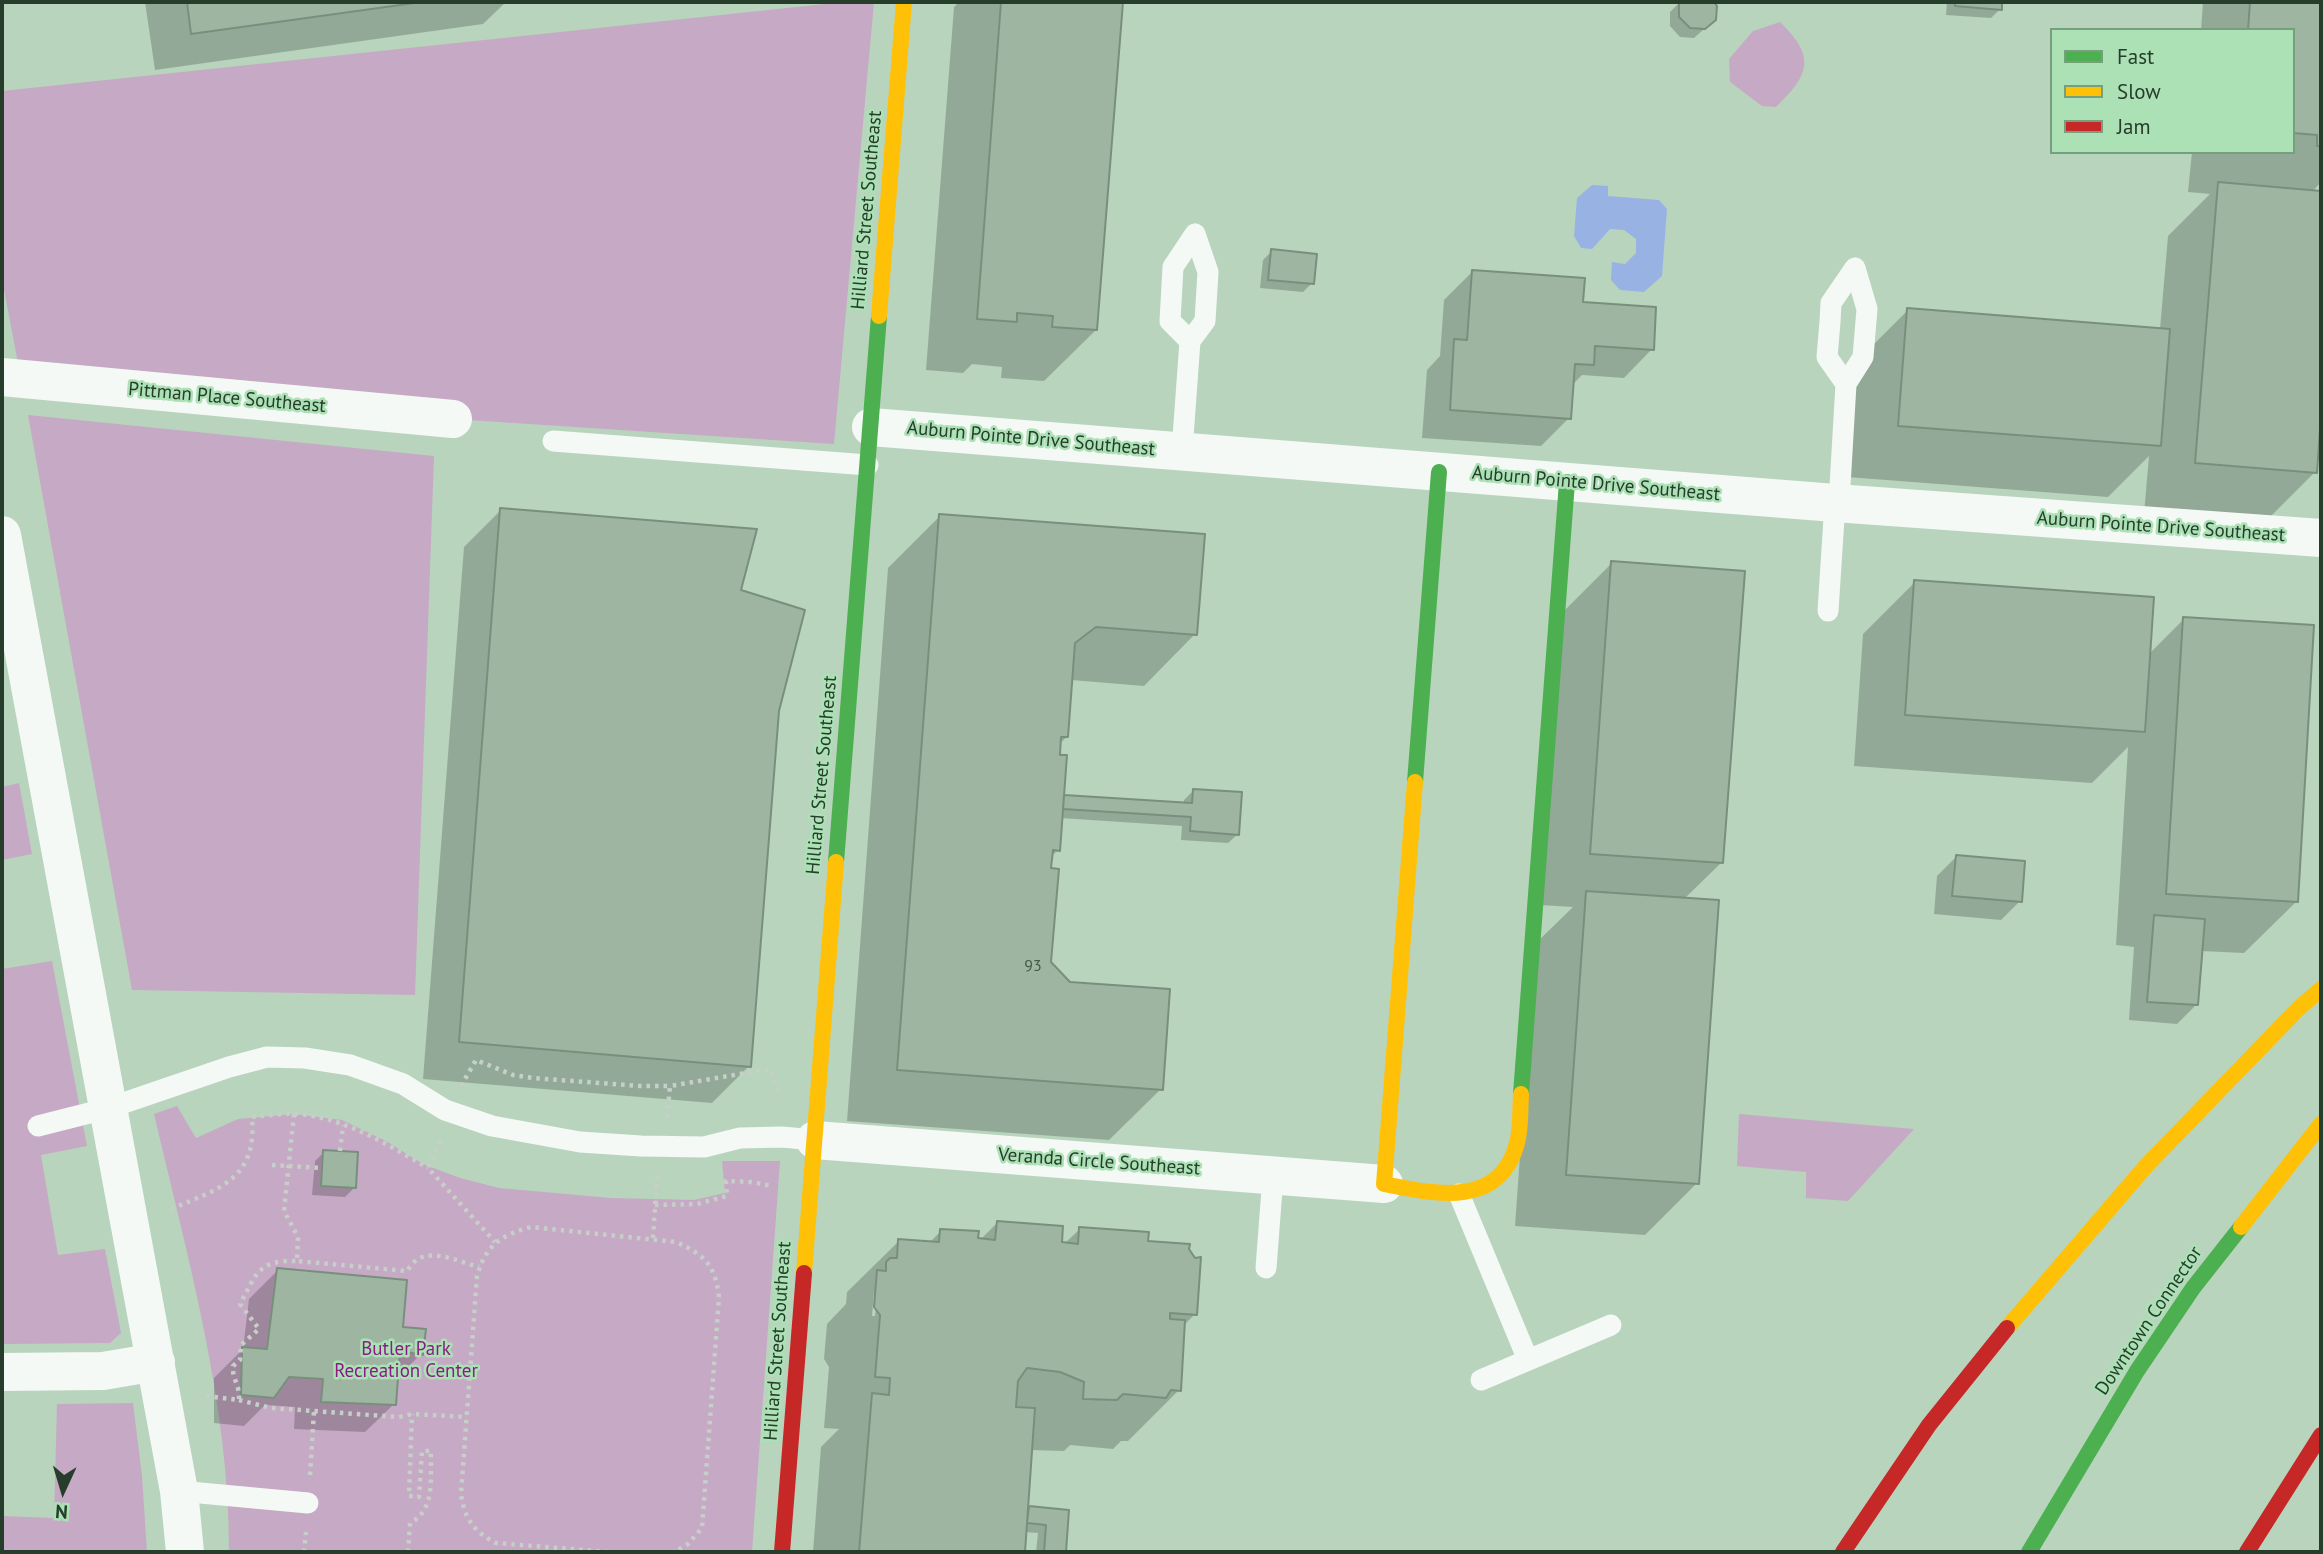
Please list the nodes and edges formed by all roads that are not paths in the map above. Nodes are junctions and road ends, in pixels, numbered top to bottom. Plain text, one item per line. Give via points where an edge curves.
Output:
1 (904, 2) edge
2 (1190, 341) dead end
3 (2, 377) edge
4 (1846, 384) dead end
5 (453, 419) dead end
6 (870, 427) junction
7 (553, 441) dead end
8 (1182, 451) junction
9 (868, 465) junction
10 (1439, 471) junction
11 (1567, 482) junction
12 (1837, 503) junction
13 (2, 535) edge
14 (2321, 538) edge
15 (8, 605) edge
16 (1828, 611) dead end
17 (2321, 989) edge
18 (109, 1108) junction
19 (2321, 1124) edge
20 (38, 1126) dead end
21 (815, 1140) junction
22 (1273, 1176) junction
23 (1384, 1184) junction
24 (1459, 1194) junction
25 (1266, 1268) dead end
26 (1611, 1325) dead end
27 (1528, 1360) junction
28 (156, 1362) junction
29 (2, 1372) edge
30 (1481, 1380) dead end
31 (2321, 1435) edge
32 (179, 1491) junction
33 (308, 1503) road end
34 (185, 1552) edge
35 (782, 1552) edge
36 (1843, 1552) edge
37 (2029, 1552) edge
38 (2247, 1552) edge

1 - 6 main road, Hilliard Street Southeast
2 - 8 lane
3 - 5 street, Pittman Place Southeast
4 - 12 lane
6 - 8 street, Auburn Pointe Drive Southeast
6 - 9 main road, Hilliard Street Southeast
7 - 9 lane
8 - 10 street, Auburn Pointe Drive Southeast
9 - 21 main road, Hilliard Street Southeast
10 - 11 street, Auburn Pointe Drive Southeast
10 - 23 main road
11 - 12 street, Auburn Pointe Drive Southeast
11 - 24 main road via 1517,1143 1496,1180
12 - 14 street, Auburn Pointe Drive Southeast
12 - 16 lane
13 - 15 street
15 - 18 street
17 - 36 main road via 2146,1166 1970,1372
18 - 20 lane
18 - 21 lane via 267,1057 305,1058 350,1065 403,1084 445,1110 492,1126 580,1142 704,1147 740,1138
18 - 28 street
19 - 37 main road, Downtown Connector via 2193,1289 2137,1371
21 - 22 street, Veranda Circle Southeast
21 - 35 main road, Hilliard Street Southeast
22 - 23 street, Veranda Circle Southeast
22 - 25 lane
23 - 24 main road
24 - 27 lane
26 - 27 lane
27 - 30 lane
28 - 29 street via 103,1371
28 - 32 street
31 - 38 main road
32 - 33 lane
32 - 34 street

